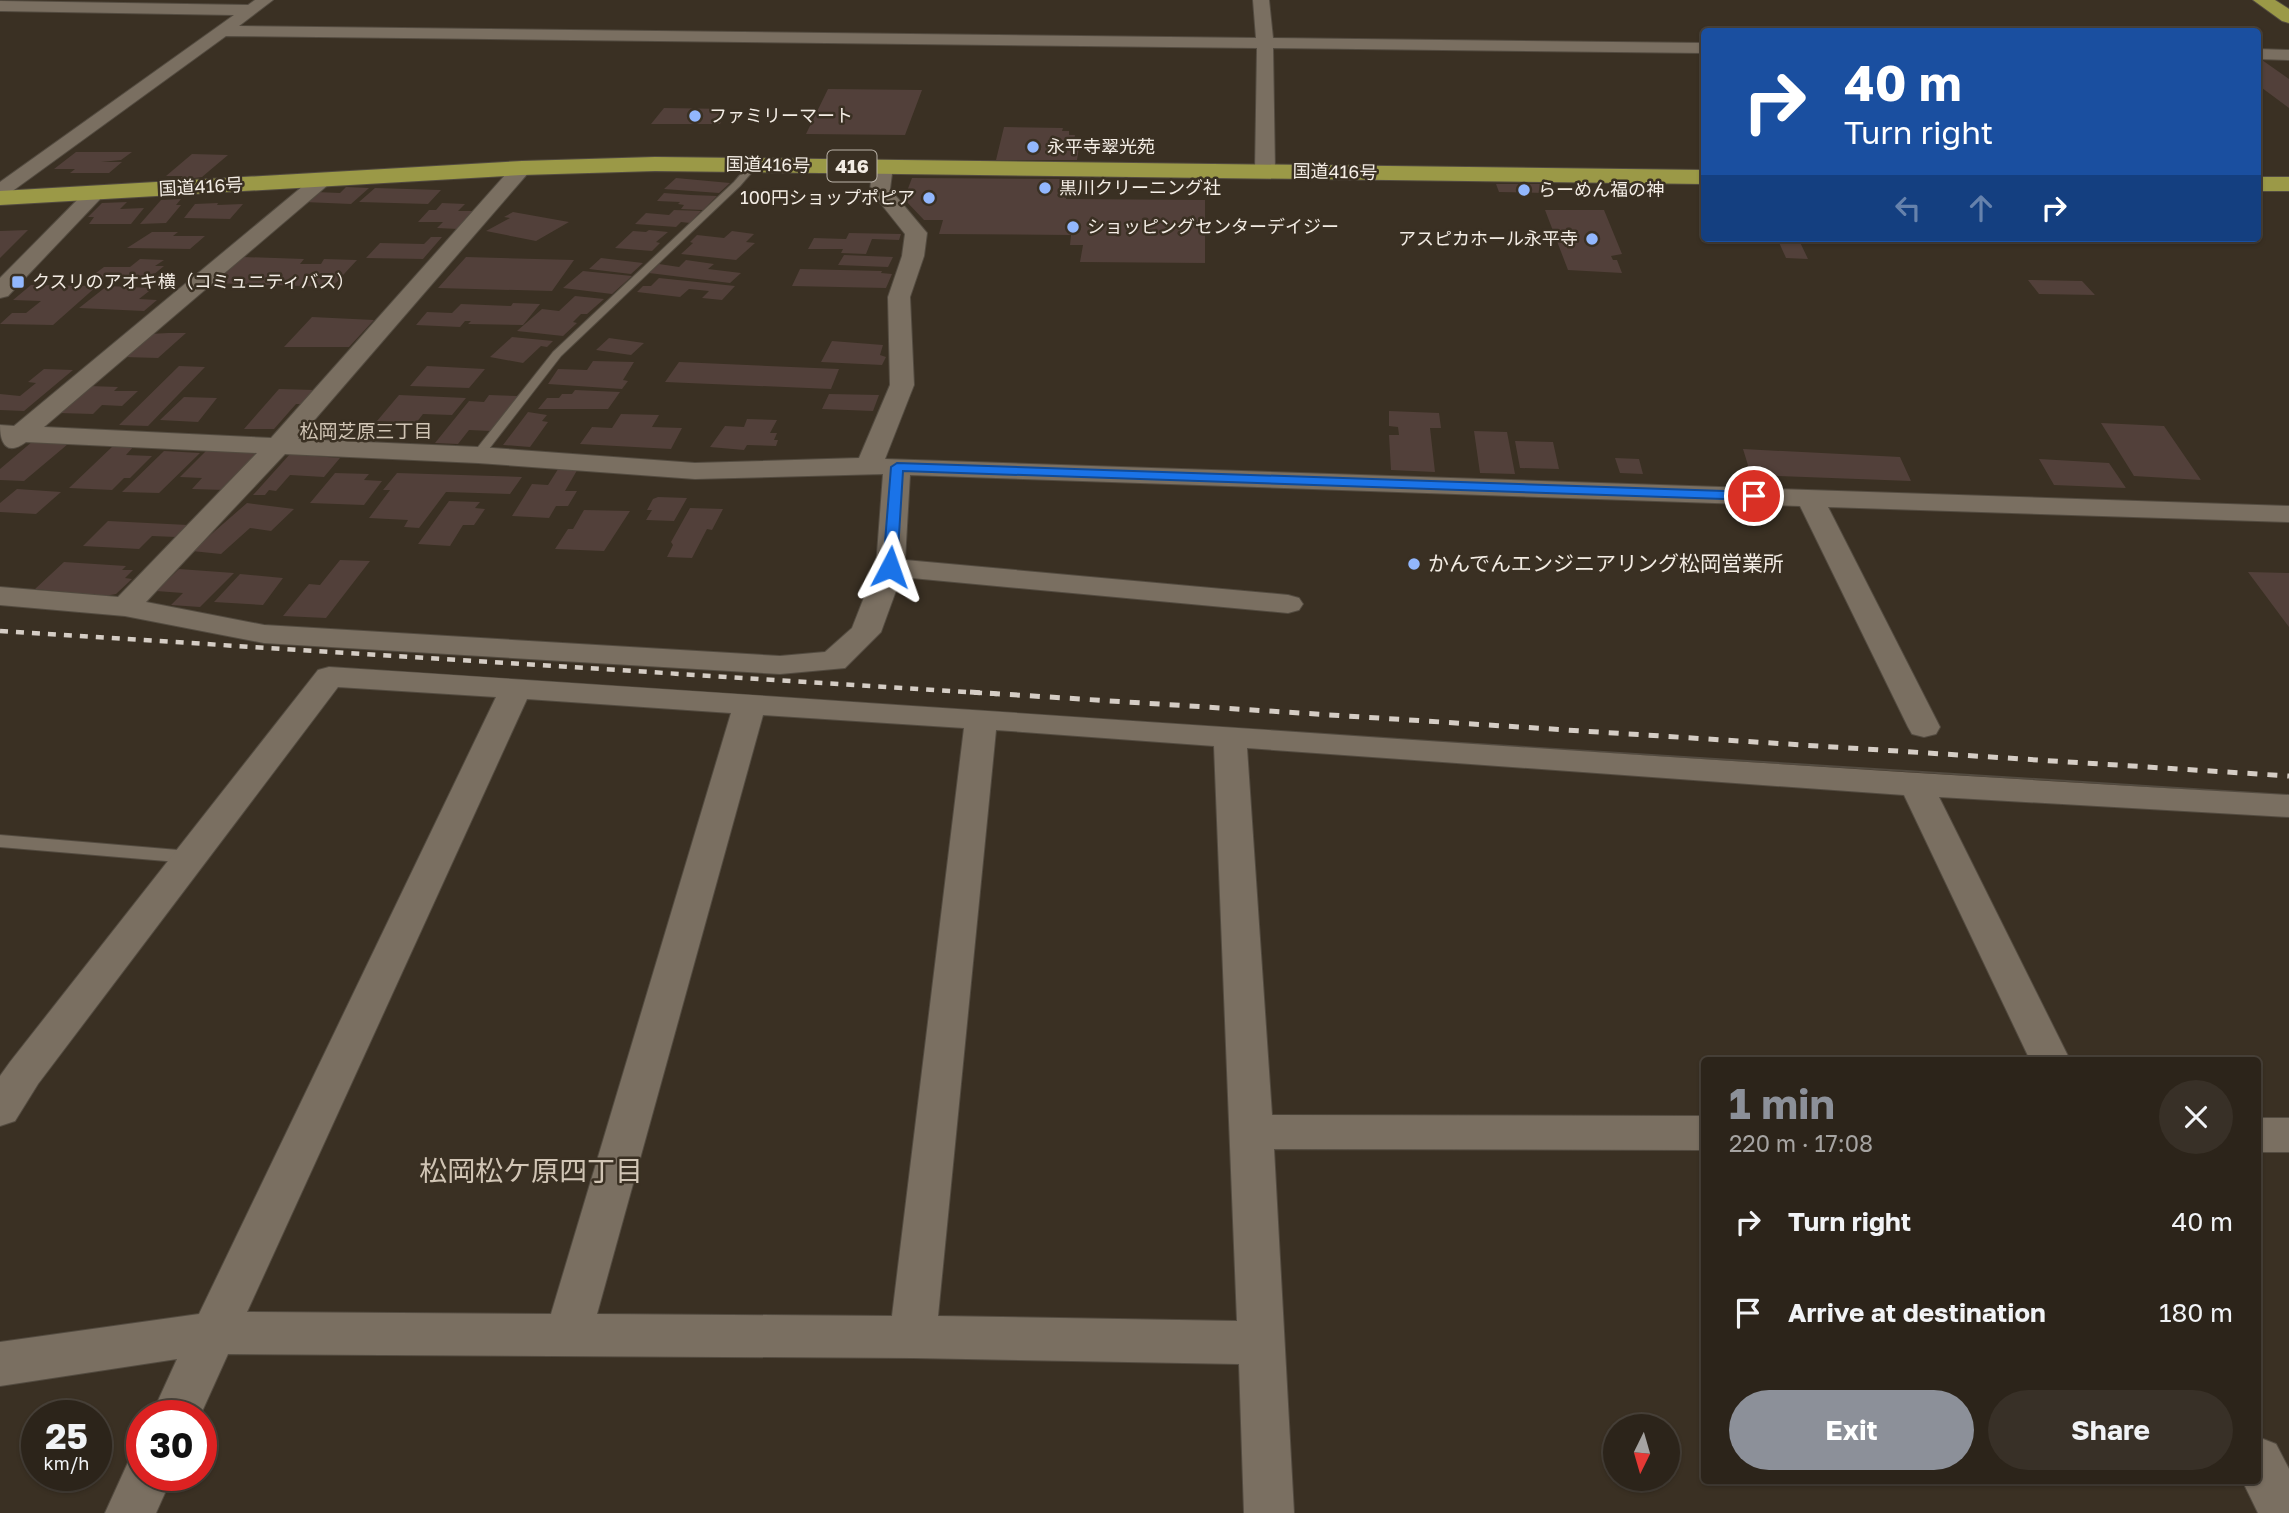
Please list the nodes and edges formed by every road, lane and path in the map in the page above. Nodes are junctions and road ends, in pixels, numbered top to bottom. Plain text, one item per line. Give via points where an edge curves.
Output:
1 (1261, 0) edge
2 (2262, 0) edge
3 (259, 5) edge
4 (0, 6) edge
5 (2289, 18) edge
6 (222, 31) junction
7 (1265, 43) junction
8 (1701, 48) edge
9 (2261, 54) edge
10 (2289, 55) edge
11 (754, 164) junction
12 (883, 166) junction
13 (522, 168) junction
14 (1265, 171) junction
15 (1701, 177) edge
16 (322, 180) junction
17 (2261, 184) edge
18 (2289, 184) edge
19 (0, 191) edge
20 (95, 193) junction
21 (0, 198) edge
22 (0, 291) edge
23 (10, 433) edge
24 (278, 446) junction
25 (0, 454) edge
26 (478, 455) junction
27 (883, 467) junction
28 (1810, 498) junction
29 (2289, 514) edge
30 (890, 567) junction
31 (0, 596) edge
32 (1288, 604) dead end
33 (125, 607) junction
34 (515, 691) junction
35 (749, 706) junction
36 (981, 719) junction
37 (1924, 727) dead end
38 (1230, 736) junction
39 (1916, 785) junction
40 (2289, 806) edge
41 (0, 841) edge
42 (190, 858) junction
43 (2049, 1057) edge
44 (12, 1073) edge
45 (0, 1110) edge
46 (1252, 1132) junction
47 (1701, 1133) edge
48 (2261, 1135) edge
49 (2289, 1135) edge
50 (213, 1334) junction
51 (568, 1334) junction
52 (913, 1337) junction
53 (1261, 1343) junction
54 (0, 1364) edge
55 (182, 1400) edge
56 (2261, 1467) edge
57 (141, 1491) edge
58 (131, 1513) edge
59 (1269, 1513) edge
60 (2285, 1513) edge

1 - 7 street
2 - 5 highway
3 - 4 street
3 - 6 street
6 - 7 street
6 - 19 street
7 - 8 street
7 - 14 street
9 - 10 street
11 - 12 highway, 国道416号 / 416
11 - 13 highway, 国道416号 / 416
11 - 26 lane via 557,354
12 - 14 highway, 国道416号 / 416
12 - 27 street via 880,190 916,233 914,256 899,297 902,384
13 - 16 highway, 国道416号 / 416
13 - 24 street
14 - 15 highway, 国道416号 / 416
16 - 20 highway, 国道416号 / 416
16 - 23 street
17 - 18 highway
20 - 21 highway, 国道416号 / 416
20 - 22 street
23 - 24 street
23 - 25 street
24 - 26 street
24 - 33 street
26 - 27 street via 695,471
27 - 28 street
27 - 30 street
28 - 29 street
28 - 37 street
30 - 32 street
30 - 33 street via 866,632 842,654 834,661 780,665 264,634
31 - 33 street
34 - 35 street
34 - 42 street via 329,677
34 - 50 street
35 - 36 street
35 - 51 street
36 - 38 street
36 - 52 street
38 - 39 street
38 - 46 street
39 - 40 street
39 - 43 street
41 - 42 lane
42 - 44 street
44 - 45 street
46 - 47 street
46 - 53 street
48 - 49 street
50 - 51 street
50 - 54 street
50 - 55 street
51 - 52 street
52 - 53 street
53 - 59 street
56 - 60 street
57 - 58 street

